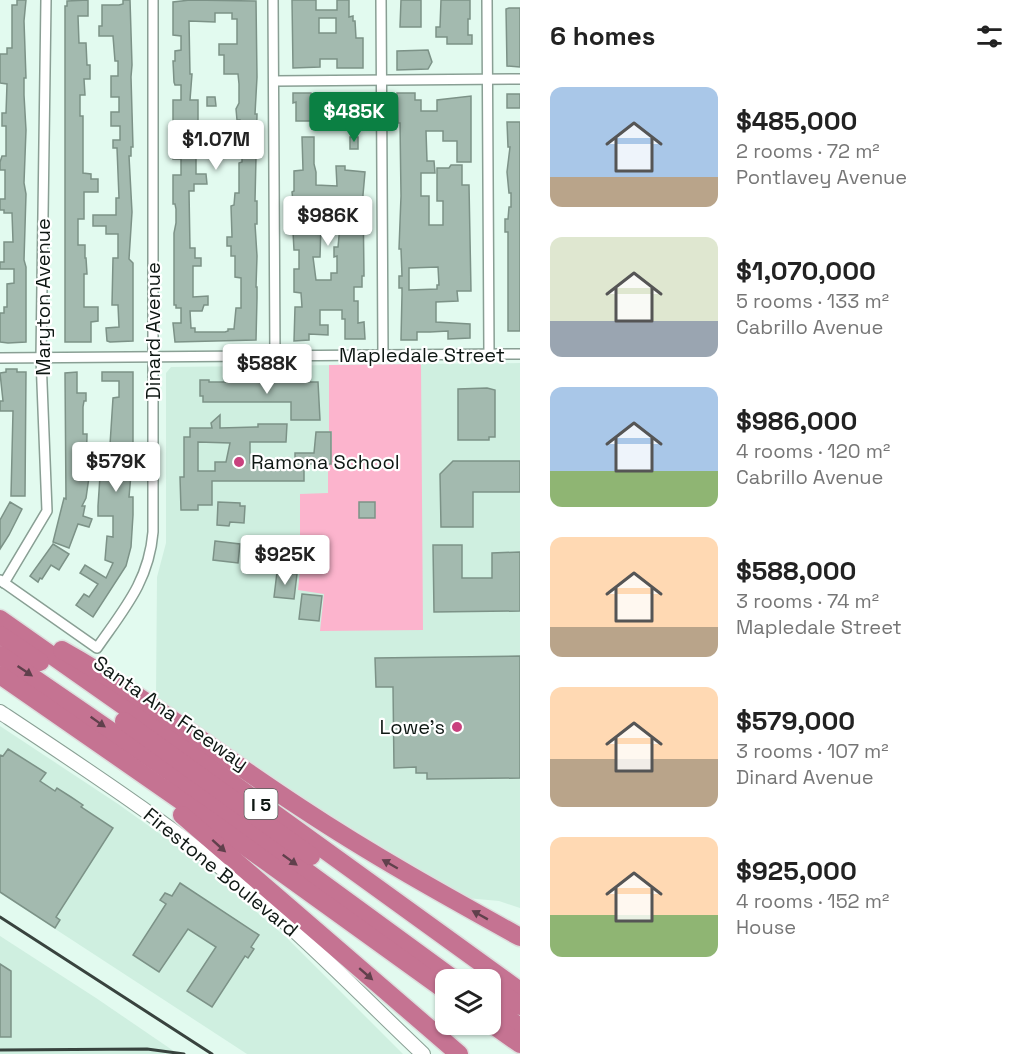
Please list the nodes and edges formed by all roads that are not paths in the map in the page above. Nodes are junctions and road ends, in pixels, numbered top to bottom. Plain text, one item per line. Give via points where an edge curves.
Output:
1 (46, 0) edge
2 (153, 0) edge
3 (273, 0) edge
4 (381, 0) edge
5 (487, 0) edge
6 (488, 79) junction
7 (520, 79) edge
8 (381, 80) junction
9 (274, 81) junction
10 (489, 354) junction
11 (520, 354) edge
12 (382, 355) junction
13 (275, 356) junction
14 (153, 357) junction
15 (0, 358) edge
16 (41, 358) junction
17 (2, 582) edge
18 (0, 618) edge
19 (0, 635) edge
20 (0, 655) edge
21 (0, 675) edge
22 (43, 704) junction
23 (0, 712) edge
24 (520, 938) edge
25 (440, 969) edge
26 (468, 969) edge
27 (435, 983) edge
28 (520, 991) edge
29 (501, 993) edge
30 (520, 1006) edge
31 (501, 1014) edge
32 (520, 1027) edge
33 (501, 1031) edge
34 (520, 1044) edge
35 (423, 1054) edge
36 (459, 1054) edge

1 - 16 street, Maryton Avenue
2 - 14 street, Dinard Avenue
3 - 9 street
4 - 8 street
5 - 6 street
6 - 7 street
6 - 8 street
6 - 10 street
8 - 9 street
8 - 12 street
9 - 13 street
10 - 11 street, Mapledale Street
10 - 12 street, Mapledale Street
12 - 13 street, Mapledale Street
13 - 14 street, Mapledale Street
14 - 16 street, Mapledale Street
14 - 17 street, Dinard Avenue via 152,549 135,592 98,648
15 - 16 street, Mapledale Street
16 - 17 street, Maryton Avenue via 47,511
24 -> 18 highway via 372,854 106,675
18 - 28 highway, Santa Ana Freeway / I 5
19 - 26 highway
20 -> 25 highway via 161,765
21 - 22 highway, I 5
22 - 27 highway, I 5
22 -> 36 highway via 114,765 195,824
23 - 35 street, Firestone Boulevard via 129,798 204,855 267,906
29 - 30 highway
31 - 32 highway
33 - 34 highway

